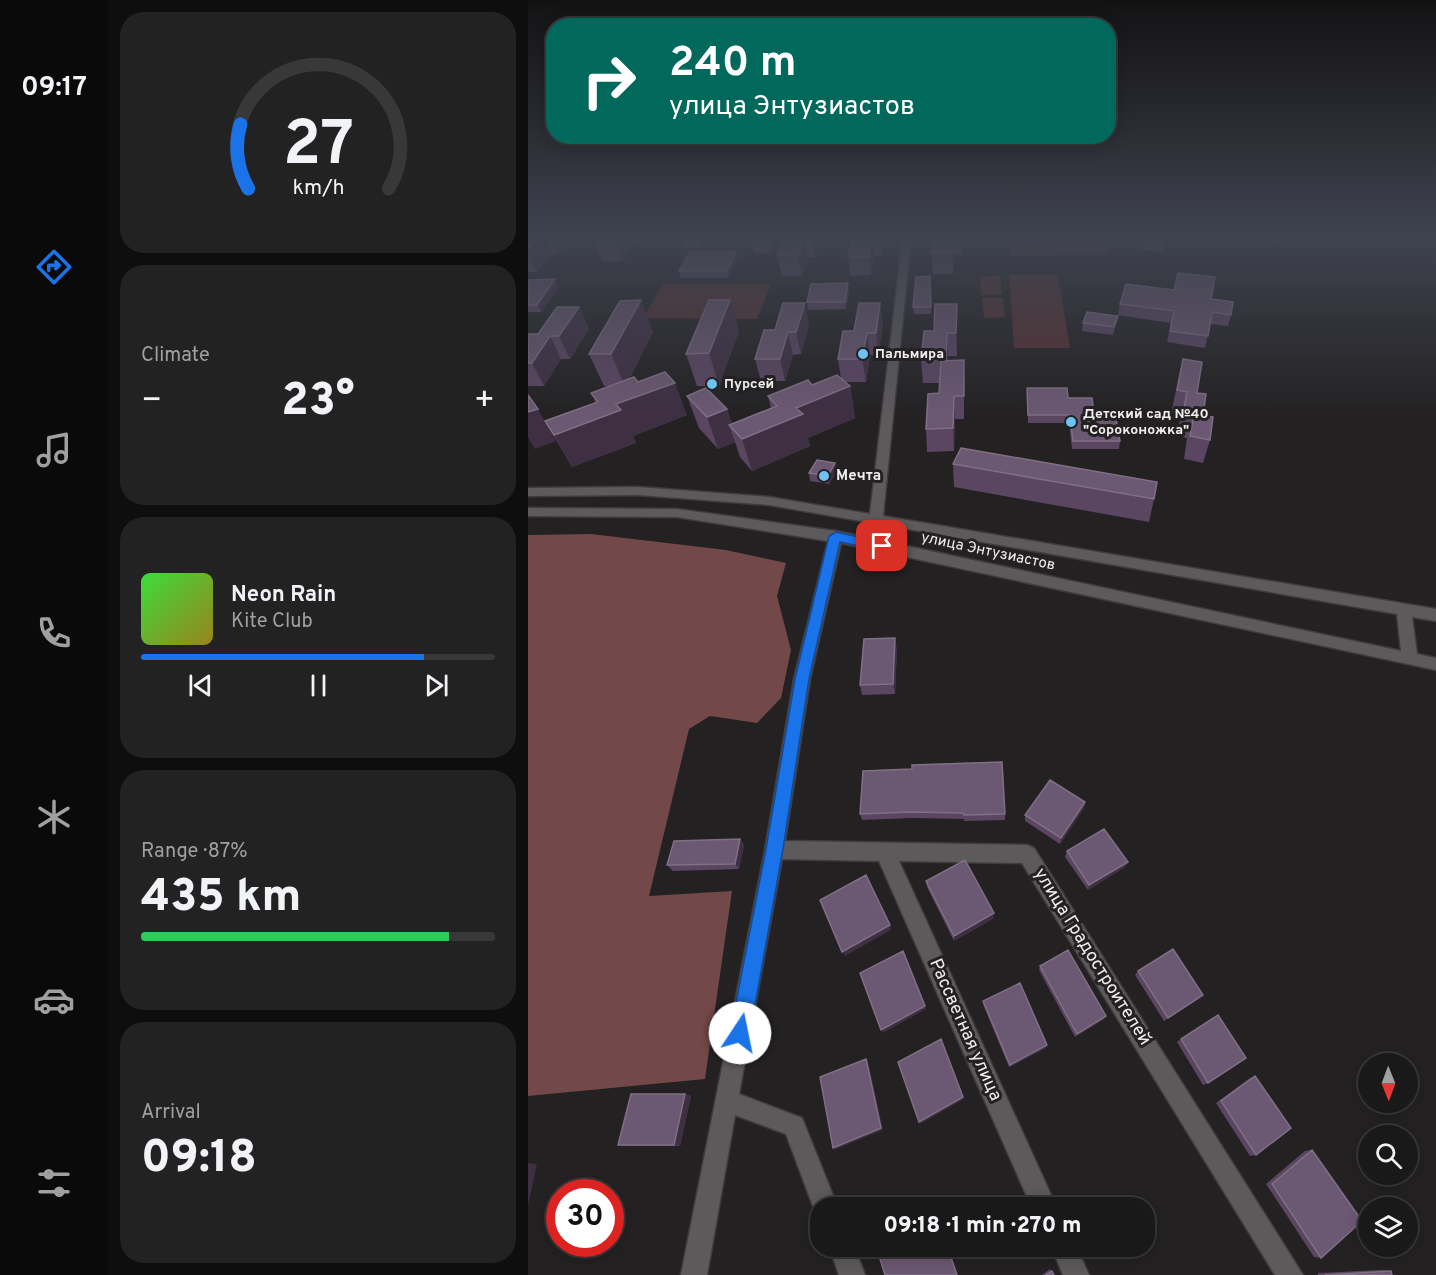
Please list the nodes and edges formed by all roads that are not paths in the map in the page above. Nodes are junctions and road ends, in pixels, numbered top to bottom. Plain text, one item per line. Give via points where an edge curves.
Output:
1 (900, 296) edge
2 (528, 492) edge
3 (528, 512) edge
4 (876, 519) junction
5 (836, 536) junction
6 (1404, 609) junction
7 (1436, 615) edge
8 (1410, 659) junction
9 (1436, 664) edge
10 (774, 849) junction
11 (885, 852) junction
12 (727, 1101) junction
13 (822, 1197) edge
14 (1040, 1197) edge
15 (845, 1257) edge
16 (1068, 1257) edge
17 (694, 1275) edge
18 (852, 1275) edge
19 (1076, 1275) edge
20 (1290, 1275) edge

1 - 4 street
2 - 4 street, улица Энтузиастов via 686,493 769,501
3 - 5 street, улица Энтузиастов via 677,513
4 - 6 street, улица Энтузиастов
5 - 8 street, улица Энтузиастов
5 - 10 street via 802,679
6 - 7 street, улица Энтузиастов
6 - 8 street
8 - 9 street, улица Энтузиастов
10 - 11 street, улица Градостроителей
10 - 12 street
11 - 14 street, Рассветная улица
11 - 20 street, улица Градостроителей via 1027,854
12 - 13 street via 794,1126
12 - 17 street
15 - 18 street
16 - 19 street

